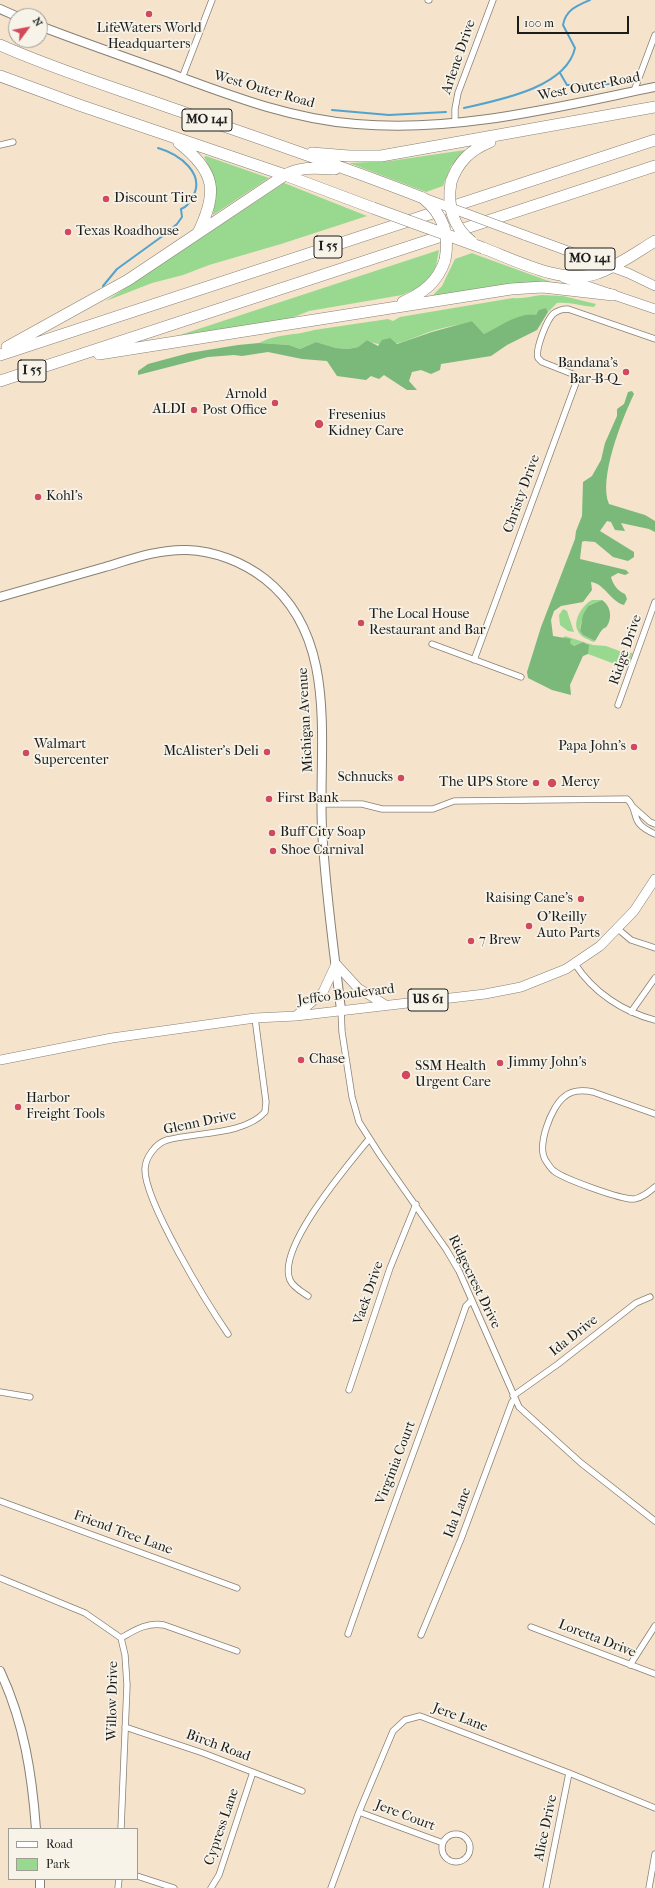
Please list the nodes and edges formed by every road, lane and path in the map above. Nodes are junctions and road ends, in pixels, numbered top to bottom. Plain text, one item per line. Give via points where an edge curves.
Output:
1 (212, 0) edge
2 (493, 0) edge
3 (48, 29) edge
4 (655, 35) edge
5 (0, 45) edge
6 (0, 76) edge
7 (182, 78) junction
8 (655, 87) edge
9 (634, 91) junction
10 (655, 107) edge
11 (455, 123) junction
12 (505, 135) junction
13 (173, 137) junction
14 (655, 140) edge
15 (13, 142) dead end
16 (0, 145) edge
17 (298, 152) junction
18 (655, 166) edge
19 (345, 169) junction
20 (285, 175) junction
21 (418, 196) junction
22 (450, 208) junction
23 (198, 233) junction
24 (446, 235) junction
25 (655, 241) edge
26 (480, 247) junction
27 (611, 267) junction
28 (557, 275) junction
29 (655, 286) edge
30 (613, 295) junction
31 (394, 306) junction
32 (655, 310) edge
33 (655, 339) edge
34 (0, 351) edge
35 (0, 355) edge
36 (64, 360) junction
37 (0, 381) edge
38 (0, 597) edge
39 (655, 602) edge
40 (432, 644) dead end
41 (474, 660) junction
42 (520, 678) dead end
43 (618, 705) dead end
44 (321, 804) junction
45 (632, 806) junction
46 (655, 824) edge
47 (655, 834) edge
48 (655, 879) edge
49 (618, 929) junction
50 (655, 948) edge
51 (336, 964) junction
52 (575, 964) junction
53 (655, 978) edge
54 (384, 1004) junction
55 (341, 1010) junction
56 (631, 1012) junction
57 (296, 1016) junction
58 (255, 1018) junction
59 (655, 1020) edge
60 (0, 1060) edge
61 (655, 1114) edge
62 (369, 1139) junction
63 (655, 1187) edge
64 (416, 1204) junction
65 (308, 1296) dead end
66 (650, 1297) dead end
67 (471, 1302) junction
68 (228, 1334) dead end
69 (349, 1390) dead end
70 (0, 1392) edge
71 (30, 1397) dead end
72 (514, 1397) junction
73 (0, 1501) edge
74 (655, 1519) edge
75 (0, 1578) edge
76 (237, 1588) dead end
77 (655, 1626) edge
78 (531, 1627) dead end
79 (348, 1634) dead end
80 (421, 1635) dead end
81 (121, 1638) junction
82 (237, 1651) dead end
83 (630, 1665) junction
84 (0, 1671) edge
85 (655, 1674) edge
86 (125, 1727) junction
87 (253, 1772) junction
88 (570, 1773) junction
89 (302, 1791) dead end
90 (655, 1808) edge
91 (359, 1812) junction
92 (36, 1828) edge
93 (121, 1828) edge
94 (443, 1843) junction
95 (655, 1854) edge
96 (138, 1876) edge
97 (174, 1888) edge
98 (210, 1888) edge
99 (331, 1888) edge
100 (546, 1888) edge
101 (649, 1888) edge

1 - 7 street
2 - 11 street, Arlene Drive via 458,93
3 - 7 street, West Outer Road
4 - 9 street
5 - 17 highway, MO 141 via 87,79
6 - 13 highway, MO 141
7 - 11 street, West Outer Road via 255,104 322,120 386,126
8 - 9 street, West Outer Road
9 - 11 street, West Outer Road
10 - 12 highway
12 - 17 highway via 381,156
12 - 22 highway, bridge via 469,153 455,171 449,196
13 - 20 highway, MO 141
13 - 23 highway via 199,159 209,178 210,208
14 - 35 highway, I 55
15 - 16 street
17 - 19 highway, MO 141
18 - 36 highway, I 55
19 - 20 highway via 308,168
19 - 21 highway, MO 141
20 - 23 highway
20 - 24 highway, MO 141, bridge
21 - 22 main road, MO 141, bridge
21 - 24 highway, bridge via 439,215
22 - 26 highway, bridge via 460,230
22 - 27 main road, MO 141, bridge
23 - 34 highway via 128,280
24 - 26 highway, MO 141, bridge
24 - 31 highway, bridge via 445,260 431,285
25 - 27 highway
26 - 28 highway, MO 141
27 - 28 highway via 590,275
27 - 29 main road, MO 141
28 - 30 main road, MO 141
30 - 31 highway via 562,288 526,287
30 - 32 main road, MO 141
31 - 36 highway
33 - 41 street, Christy Drive via 573,310 563,309 555,312 549,319 537,352 538,358 575,375 577,380
36 - 37 highway, I 55
38 - 44 street, Michigan Avenue via 145,555 176,551 214,554 236,561 254,571 273,585 292,607 303,624 313,648 321,713
39 - 43 street, Ridge Drive
40 - 41 street
41 - 42 street
44 - 45 street via 362,804 382,809 434,809 454,801 614,798 626,799
44 - 51 street, Michigan Avenue via 326,881
45 - 46 street
45 - 47 street via 639,824
48 - 49 main road, Jeffco Boulevard / US 61 via 634,911
49 - 50 street via 631,940
49 - 52 main road, Jeffco Boulevard / US 61
51 - 54 main road via 358,988
51 - 55 street, Michigan Avenue
51 - 57 main road via 323,992
52 - 54 main road, Jeffco Boulevard / US 61 via 545,979 508,990
52 - 56 street via 600,992
53 - 56 street
54 - 55 main road, Jeffco Boulevard / US 61
55 - 57 main road, Jeffco Boulevard / US 61
55 - 62 street, Ridgecrest Drive via 353,1102 359,1122
56 - 59 street
57 - 58 main road, Jeffco Boulevard / US 61
58 - 60 main road, Jeffco Boulevard / US 61 via 112,1038
58 - 68 street, Glenn Drive via 266,1102 265,1112 250,1124 166,1140 149,1155 145,1170 152,1200 211,1310
61 - 63 street via 593,1092 574,1092 564,1096 556,1105 547,1127 542,1150 545,1160 553,1170 565,1177 618,1196 628,1199 641,1197
62 - 64 street, Ridgecrest Drive
62 - 65 street via 321,1199 289,1258 290,1280 297,1289
64 - 67 street, Ridgecrest Drive via 459,1272
64 - 69 street, Vaek Drive via 390,1268
66 - 72 street, Ida Drive via 636,1303
67 - 72 street, Ridgecrest Drive
67 - 79 street, Virginia Court via 466,1306
70 - 71 street
72 - 74 street, Ridgecrest Drive via 519,1407 581,1463
72 - 80 street, Ida Lane via 461,1539
73 - 76 street, Friend Tree Lane
75 - 81 street via 85,1613
77 - 83 street
78 - 83 street, Loretta Drive
81 - 82 street via 154,1623
81 - 86 street, Willow Drive via 126,1661
83 - 85 street, Loretta Drive
84 - 92 street via 15,1706 25,1740
86 - 87 street, Birch Road via 203,1752
86 - 93 street, Willow Drive
87 - 89 street, Birch Road
87 - 98 street, Cypress Lane via 219,1875
88 - 90 street, Jere Lane
88 - 91 street, Jere Lane via 420,1716 405,1720 393,1731
88 - 100 street, Alice Drive
91 - 94 street, Jere Court
91 - 99 street, Jere Lane
94 - 94 street, Jere Court via 442,1852 448,1860 462,1861 469,1855 469,1842 462,1835 449,1836
95 - 101 street
96 - 97 street

